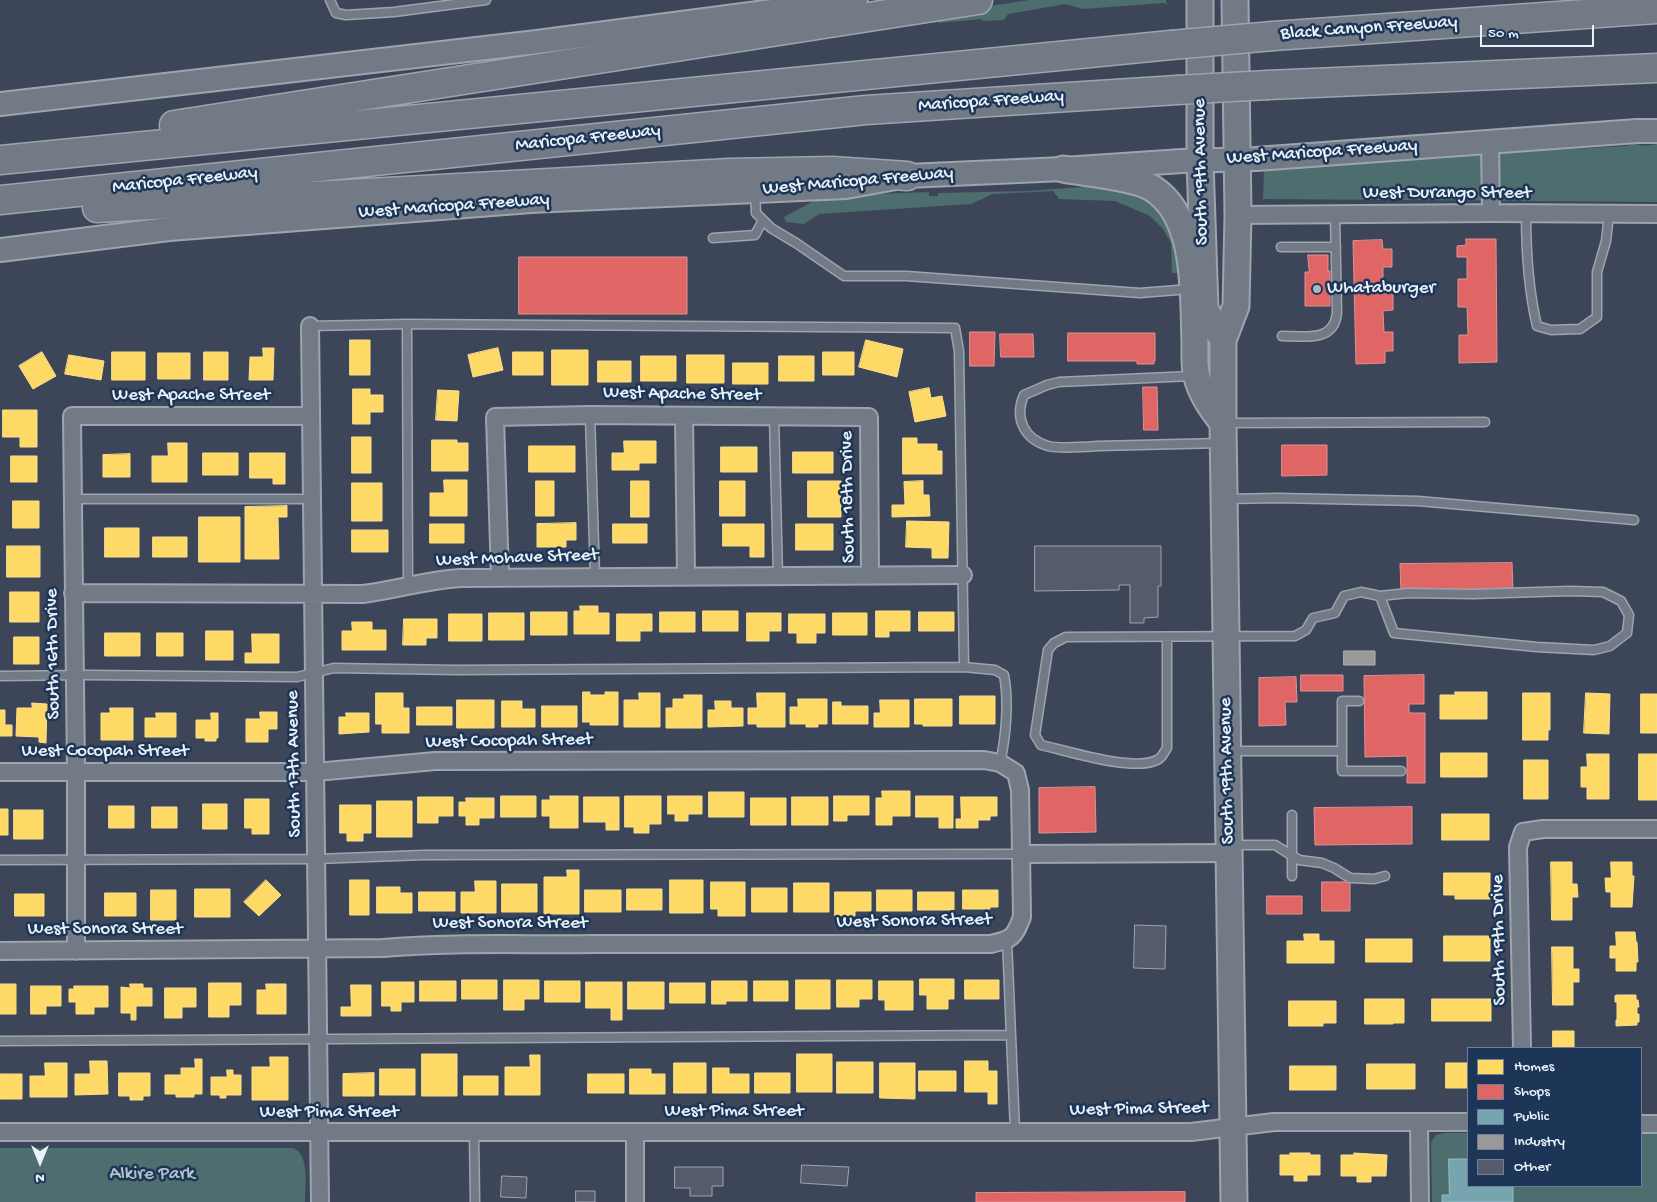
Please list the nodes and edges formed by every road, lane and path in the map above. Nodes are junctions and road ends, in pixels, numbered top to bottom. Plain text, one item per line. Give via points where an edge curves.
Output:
1 (330, 0) edge
2 (486, 0) edge
3 (856, 0) edge
4 (978, 0) edge
5 (1200, 0) edge
6 (1236, 0) edge
7 (1657, 9) edge
8 (1171, 45) joint
9 (1657, 68) edge
10 (0, 104) edge
11 (1657, 131) edge
12 (1490, 142) junction
13 (53, 154) junction
14 (0, 160) edge
15 (1236, 160) junction
16 (1200, 161) junction
17 (1063, 169) junction
18 (907, 176) junction
19 (754, 191) junction
20 (6, 200) edge
21 (1491, 213) junction
22 (1526, 213) junction
23 (1335, 214) junction
24 (1609, 214) junction
25 (1657, 214) edge
26 (1238, 215) junction
27 (763, 220) junction
28 (713, 238) dead end
29 (1281, 247) dead end
30 (1336, 247) junction
31 (0, 250) edge
32 (1192, 288) junction
33 (407, 324) junction
34 (310, 326) joint
35 (1282, 336) dead end
36 (1223, 340) junction
37 (1196, 375) junction
38 (590, 414) junction
39 (72, 416) joint
40 (311, 416) junction
41 (684, 416) junction
42 (774, 416) junction
43 (869, 417) joint
44 (1485, 422) dead end
45 (1223, 433) junction
46 (72, 499) junction
47 (312, 499) junction
48 (1223, 499) junction
49 (1634, 520) dead end
50 (963, 575) junction
51 (778, 576) junction
52 (870, 576) junction
53 (595, 577) junction
54 (686, 577) junction
55 (500, 578) junction
56 (408, 586) junction
57 (73, 593) junction
58 (313, 594) junction
59 (1380, 596) junction
60 (1225, 636) junction
61 (1167, 637) junction
62 (964, 667) junction
63 (314, 672) junction
64 (75, 675) junction
65 (0, 676) edge
66 (1359, 701) dead end
67 (1228, 751) junction
68 (1342, 751) junction
69 (1000, 763) junction
70 (1401, 771) dead end
71 (0, 772) edge
72 (316, 772) junction
73 (76, 773) junction
74 (1292, 815) dead end
75 (1657, 829) edge
76 (1229, 849) junction
77 (1021, 854) junction
78 (1292, 856) junction
79 (0, 860) edge
80 (76, 860) junction
81 (316, 860) junction
82 (1292, 876) dead end
83 (1385, 876) dead end
84 (1012, 936) junction
85 (316, 949) junction
86 (0, 951) edge
87 (76, 951) junction
88 (1011, 1035) junction
89 (317, 1038) junction
90 (0, 1041) edge
91 (1522, 1047) edge
92 (1419, 1122) junction
93 (1467, 1122) edge
94 (1642, 1124) edge
95 (1657, 1124) edge
96 (1233, 1127) junction
97 (0, 1132) edge
98 (319, 1132) junction
99 (635, 1132) junction
100 (1015, 1132) junction
101 (474, 1133) junction
102 (320, 1202) edge
103 (475, 1202) edge
104 (635, 1202) edge
105 (1234, 1202) edge
106 (1420, 1202) edge

1 - 2 lane via 336,13 346,14 394,12
3 - 10 main road via 537,42
4 - 13 highway via 131,132
5 - 16 main road, South 19th Avenue
6 - 15 main road, South 19th Avenue
7 - 8 highway, Black Canyon Freeway, bridge
8 - 13 highway, Maricopa Freeway
9 - 20 highway, Maricopa Freeway, bridge via 1268,85 866,110
11 - 12 main road, West Maricopa Freeway
12 - 15 main road, West Maricopa Freeway
12 - 21 street
13 - 14 highway, Maricopa Freeway
15 - 16 main road, West Maricopa Freeway
15 - 26 main road, South 19th Avenue
16 - 17 main road, West Maricopa Freeway
16 - 36 main road, South 19th Avenue via 1205,309
17 - 18 main road, West Maricopa Freeway
17 - 32 main road via 1135,182 1151,187 1168,200 1185,232
18 - 19 main road, West Maricopa Freeway via 846,187
18 - 20 highway via 832,171 730,173 51,210
19 - 27 lane via 756,212
19 - 31 main road, West Maricopa Freeway via 531,201 189,227
21 - 22 street, West Durango Street
21 - 23 street, West Durango Street
22 - 24 street, West Durango Street
22 - 24 lane via 1530,295 1537,326 1551,330 1580,329 1596,317 1597,272 1606,241
23 - 26 street, West Durango Street
23 - 30 lane
24 - 25 street, West Durango Street
26 - 36 main road, South 19th Avenue via 1236,306
27 - 28 lane via 755,234
27 - 32 lane via 770,228 844,276 906,276 1140,293
29 - 30 lane
30 - 35 lane via 1337,313 1334,327 1318,336
32 - 37 main road
33 - 34 lane
33 - 50 lane via 955,328 959,351
33 - 56 lane
34 - 40 street, South 17th Avenue
36 - 45 main road, South 19th Avenue
37 - 45 main road
37 - 45 lane via 1047,385 1024,395 1021,416 1024,428 1034,439 1049,446
38 - 41 street, West Apache Street
38 - 53 lane
38 - 55 street, West Apache Street via 495,417
39 - 40 street, West Apache Street
39 - 46 street, South 16th Drive
40 - 47 street, South 17th Avenue
41 - 42 street, West Apache Street
41 - 54 street
42 - 43 street, West Apache Street
42 - 51 lane
43 - 52 street, South 18th Drive
44 - 45 lane
45 - 48 main road, South 19th Avenue
46 - 47 lane
46 - 57 street, South 16th Drive
47 - 58 street, South 17th Avenue
48 - 49 lane via 1418,501
48 - 60 main road, South 19th Avenue
50 - 52 street, West Mohave Street
50 - 62 lane
51 - 52 street, West Mohave Street
51 - 54 street, West Mohave Street
53 - 54 street, West Mohave Street
53 - 55 street, West Mohave Street
55 - 56 street, West Mohave Street via 460,578
56 - 58 street, West Mohave Street via 363,594
57 - 58 street, West Mohave Street
57 - 64 street, South 16th Drive
58 - 63 street, South 17th Avenue
59 - 59 lane via 1603,592 1621,601 1629,615 1627,633 1610,646 1594,650 1394,633
59 - 60 lane via 1361,592 1344,596 1335,613 1313,618 1306,630 1295,636
60 - 61 lane
60 - 67 main road, South 19th Avenue
61 - 61 lane via 1066,637 1054,643 1048,650 1035,735 1041,745 1124,764 1147,764 1160,759 1167,748
62 - 63 lane via 334,668
62 - 69 lane via 994,670 1004,675 1007,693
63 - 64 lane via 297,677
63 - 72 street, South 17th Avenue
64 - 65 lane
64 - 73 street, South 16th Drive
66 - 68 lane via 1342,701
67 - 68 lane
67 - 76 main road, South 19th Avenue
68 - 70 lane via 1342,771
69 - 72 street, West Cocopah Street via 984,760 435,761
69 - 77 street, West Cocopah Street via 1016,773 1020,790
71 - 73 street, West Cocopah Street
72 - 73 street, West Cocopah Street
72 - 81 street, South 17th Avenue
73 - 80 street, South 16th Drive
74 - 78 lane
75 - 91 street, South 19th Drive via 1543,829 1523,832 1518,847
76 - 77 street
76 - 78 lane via 1275,845
76 - 96 main road, South 19th Avenue
77 - 81 lane via 434,855
77 - 84 street via 1022,917
78 - 82 lane
78 - 83 lane via 1328,865 1350,878
79 - 80 lane
80 - 81 lane
80 - 87 street, South 16th Drive
81 - 85 street, South 17th Avenue
84 - 85 street, West Sonora Street via 991,944 430,944
84 - 88 lane
85 - 87 street, West Sonora Street
85 - 89 street, South 17th Avenue
86 - 87 street, West Sonora Street
88 - 89 lane
88 - 100 lane
89 - 90 lane
89 - 98 street, South 17th Avenue
92 - 93 street, West Pima Street
92 - 96 street, West Pima Street via 1274,1122
92 - 106 street
94 - 95 street
96 - 100 street, West Pima Street via 1191,1132
96 - 105 main road, South 19th Avenue
97 - 98 street, West Pima Street
98 - 101 street, West Pima Street
98 - 102 street, South 17th Avenue
99 - 100 street, West Pima Street
99 - 101 street, West Pima Street
99 - 104 street
101 - 103 lane

